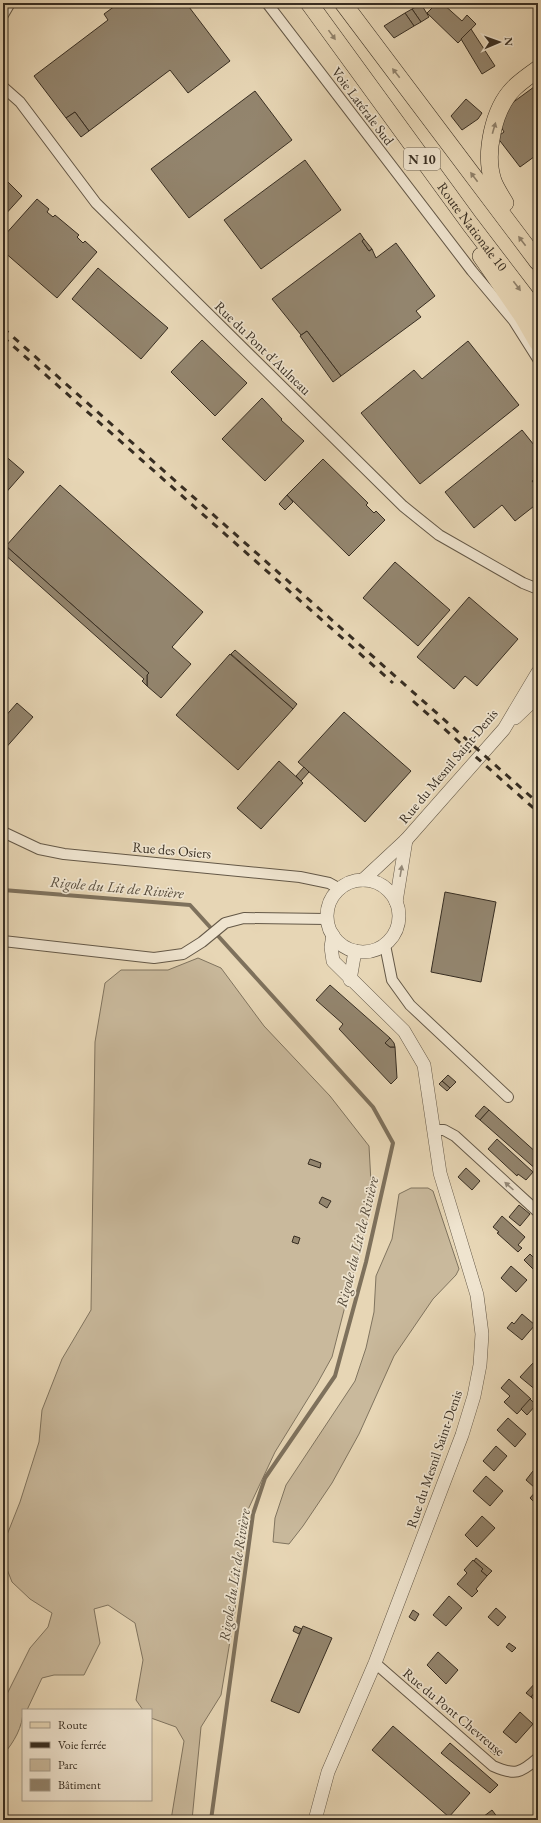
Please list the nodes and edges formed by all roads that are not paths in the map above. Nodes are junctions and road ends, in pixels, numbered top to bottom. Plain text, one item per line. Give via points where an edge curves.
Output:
1 (10, 3) edge
2 (267, 3) edge
3 (310, 3) edge
4 (343, 3) edge
5 (3, 15) edge
6 (538, 69) edge
7 (3, 87) edge
8 (506, 219) junction
9 (470, 224) junction
10 (538, 262) edge
11 (538, 313) edge
12 (538, 343) edge
13 (538, 359) edge
14 (538, 589) edge
15 (538, 672) edge
16 (538, 696) edge
17 (504, 729) junction
18 (3, 832) edge
19 (406, 840) junction
20 (363, 880) junction
21 (340, 889) junction
22 (396, 902) junction
23 (327, 918) junction
24 (333, 936) junction
25 (3, 941) edge
26 (385, 945) junction
27 (355, 951) junction
28 (350, 980) junction
29 (508, 1097) dead end
30 (433, 1130) junction
31 (538, 1212) edge
32 (376, 1663) junction
33 (538, 1758) edge
34 (315, 1820) edge

1 - 5 street
2 - 13 street, Voie Latérale Sud via 472,271 514,321
3 -> 9 main road, Route Nationale 10 / N 10
8 -> 4 main road, N 10
8 -> 6 main road via 505,202 492,176 490,145 493,129 513,89
7 - 14 street, Rue du Pont d'Aulneau via 20,102 96,203 403,506 439,535
10 -> 8 main road, N 10
9 -> 11 main road, Route Nationale 10 / N 10
9 - 12 main road via 471,241
15 - 17 street, Rue du Mesnil Saint-Denis
16 - 17 street
17 - 19 street, Rue du Mesnil Saint-Denis
18 - 21 street, Rue des Osiers via 39,848 64,854 300,877 329,883
19 - 20 street, Rue du Mesnil Saint-Denis
22 -> 19 street
20 - 21 street via 351,882
20 - 22 street via 383,886
21 - 23 street via 333,897
22 - 26 street via 399,920 397,930
23 - 24 street
23 - 25 street via 244,918 225,923 183,954 154,958
24 - 27 street via 346,948
24 - 28 street, Rue du Mesnil Saint-Denis via 333,961
26 - 27 street via 376,950
26 - 29 street via 392,980 410,1005
27 - 28 street
28 - 30 street, Rue du Mesnil Saint-Denis via 411,1040 424,1065
31 -> 30 street via 455,1136 444,1130
30 - 32 street, Rue du Mesnil Saint-Denis via 440,1173 477,1295 482,1334 480,1365 462,1435
32 - 33 street, Rue du Pont Chevreuse via 493,1766 514,1773 526,1768
32 - 34 street, Rue du Mesnil Saint-Denis via 328,1772

